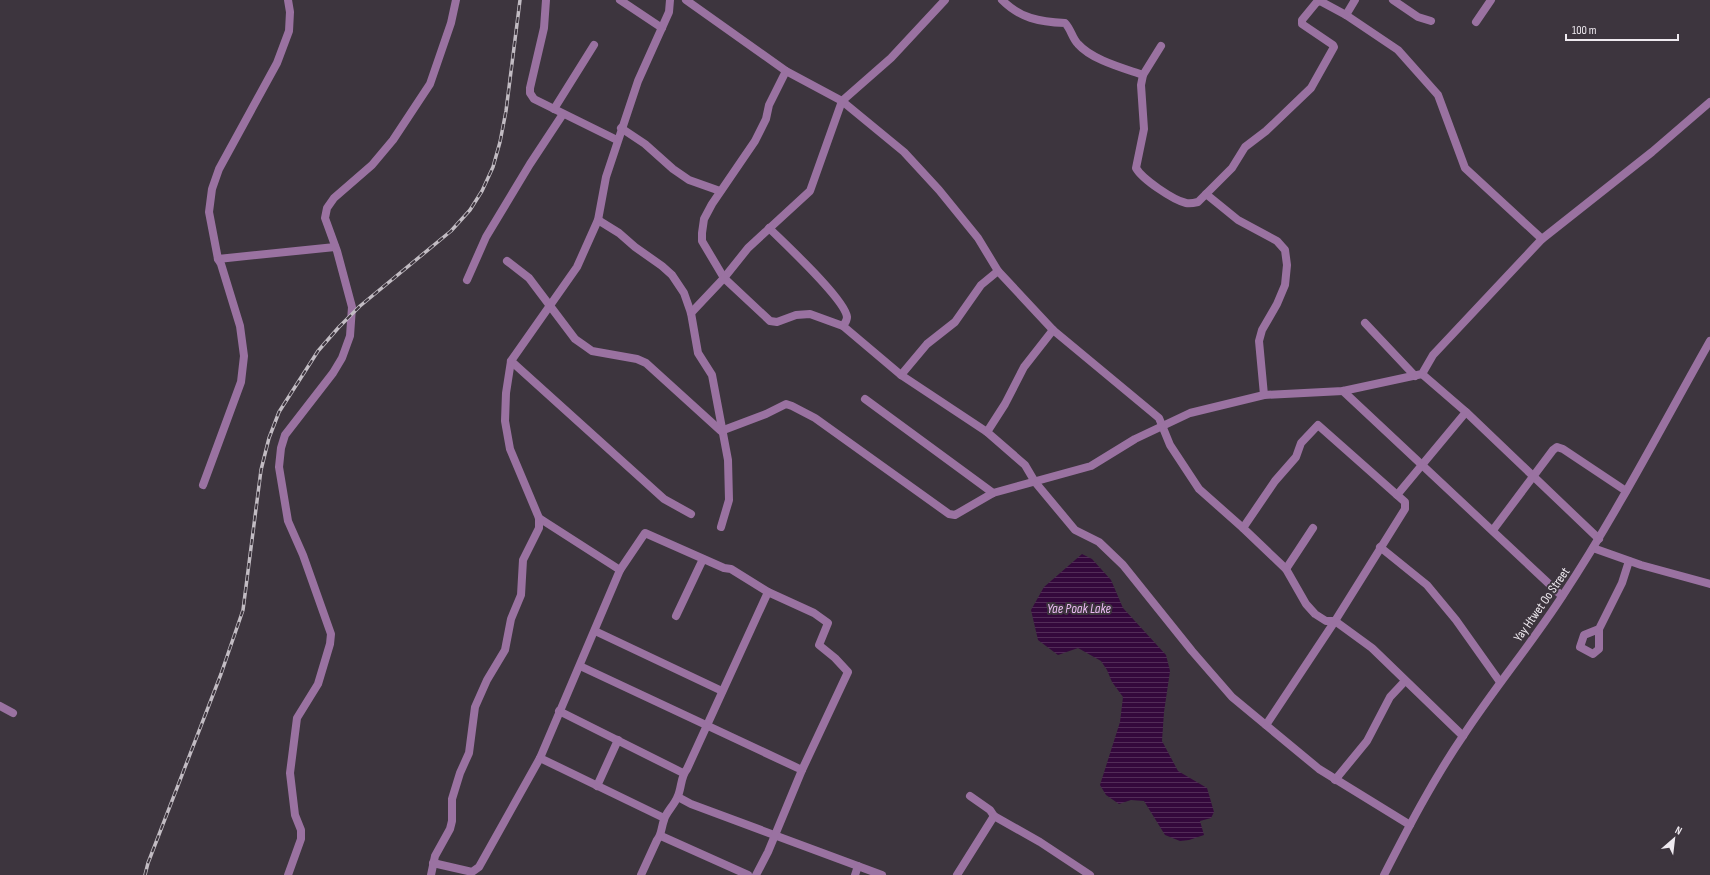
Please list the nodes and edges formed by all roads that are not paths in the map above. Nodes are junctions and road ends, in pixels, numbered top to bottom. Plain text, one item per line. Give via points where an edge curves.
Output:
1 (288, 0) edge
2 (456, 0) edge
3 (546, 0) edge
4 (620, 0) edge
5 (670, 0) edge
6 (686, 0) edge
7 (945, 0) edge
8 (1002, 0) edge
9 (1355, 0) edge
10 (1393, 0) edge
11 (1491, 0) edge
12 (1346, 16) junction
13 (1431, 21) dead end
14 (1476, 22) dead end
15 (662, 28) junction
16 (594, 45) dead end
17 (1160, 46) dead end
18 (786, 71) junction
19 (1143, 75) junction
20 (842, 101) junction
21 (1710, 102) edge
22 (554, 109) junction
23 (564, 114) junction
24 (621, 128) junction
25 (617, 140) junction
26 (720, 191) junction
27 (1206, 194) junction
28 (598, 220) junction
29 (769, 228) junction
30 (1542, 239) junction
31 (335, 247) junction
32 (218, 259) junction
33 (507, 261) dead end
34 (998, 271) junction
35 (724, 278) junction
36 (467, 280) dead end
37 (550, 306) junction
38 (691, 313) junction
39 (1365, 323) dead end
40 (843, 326) junction
41 (1053, 330) junction
42 (1710, 341) edge
43 (511, 361) junction
44 (901, 375) junction
45 (1419, 375) junction
46 (1343, 391) junction
47 (1264, 395) junction
48 (865, 399) dead end
49 (1466, 412) junction
50 (1161, 427) junction
51 (721, 431) junction
52 (987, 432) junction
53 (1422, 465) junction
54 (1534, 476) junction
55 (1035, 482) junction
56 (203, 485) dead end
57 (1626, 491) junction
58 (993, 493) junction
59 (1397, 495) junction
60 (691, 514) dead end
61 (539, 518) junction
62 (721, 527) dead end
63 (1243, 528) junction
64 (1313, 528) dead end
65 (1493, 530) junction
66 (1599, 539) junction
67 (1380, 547) junction
68 (1593, 548) junction
69 (703, 559) junction
70 (1629, 561) junction
71 (1286, 569) junction
72 (620, 570) junction
73 (1710, 584) edge
74 (768, 592) junction
75 (1562, 596) junction
76 (676, 616) dead end
77 (1335, 621) junction
78 (1598, 630) dead end
79 (595, 632) junction
80 (580, 666) junction
81 (1405, 681) junction
82 (1500, 682) junction
83 (722, 691) junction
84 (0, 706) edge
85 (559, 711) junction
86 (13, 713) dead end
87 (1266, 725) junction
88 (706, 726) junction
89 (1463, 736) junction
90 (618, 740) junction
91 (540, 758) junction
92 (802, 770) junction
93 (683, 773) junction
94 (1335, 780) junction
95 (597, 786) junction
96 (970, 796) dead end
97 (678, 797) junction
98 (994, 816) junction
99 (664, 818) junction
100 (1410, 825) junction
101 (775, 835) junction
102 (661, 836) junction
103 (433, 863) junction
104 (858, 866) junction
105 (288, 875) edge
106 (431, 875) edge
107 (641, 875) edge
108 (748, 875) edge
109 (756, 875) edge
110 (854, 875) edge
111 (882, 875) edge
112 (957, 875) edge
113 (1090, 875) edge
114 (1384, 875) edge

1 - 32 street via 289,31 277,63 219,169 212,189 209,212
2 - 31 street via 451,23 430,84 393,140 372,165 334,198 327,208 325,218
3 - 22 street via 544,28 530,88 534,99
4 - 15 street
5 - 15 street via 669,12
6 - 18 street
7 - 20 street via 891,58
8 - 19 street via 1024,17 1065,23 1077,44 1086,52
9 - 12 street
10 - 13 street via 1418,17
11 - 14 street
12 - 27 street via 1320,1 1302,20 1306,28 1333,45 1333,50 1311,88 1245,147 1232,168
12 - 30 street via 1398,50 1438,95 1465,168
15 - 24 street via 638,81
16 - 22 street
17 - 19 street
18 - 20 street
18 - 26 street via 755,141
19 - 27 street via 1141,85 1144,129 1136,168 1156,187 1184,203 1198,202
20 - 29 street via 810,190
20 - 34 street via 904,152 939,190 978,238
21 - 30 street via 1652,152
22 - 23 street
23 - 25 street
23 - 36 street via 486,237
24 - 25 street
24 - 26 street via 689,180
25 - 28 street via 606,177
26 - 35 street via 704,219 702,241
27 - 47 street via 1238,220 1277,241 1285,250 1285,285 1259,341
28 - 37 street via 577,267
28 - 38 street via 619,233 672,275 684,293
29 - 35 street via 748,248
29 - 40 street via 834,295 847,317
30 - 45 street via 1433,355
31 - 32 street
31 - 105 street via 352,306 350,336 333,373 284,435 279,467 288,521 331,634 318,684 297,718 290,773 294,815 301,830
32 - 56 street via 222,264 240,326 244,356 241,382
33 - 37 street via 529,278
34 - 41 street
34 - 44 street via 981,285 955,322 926,344
35 - 38 street
35 - 40 street via 770,321 777,322 796,314 810,314
37 - 43 street
37 - 51 street via 575,339 592,351 630,357 646,363
38 - 51 street via 698,353 712,375
39 - 45 street
40 - 44 street
41 - 50 street via 1159,418 1162,422
41 - 52 street via 1024,367
42 - 57 street, Yay Htwet Oo Street
43 - 60 street via 664,499
43 - 61 street via 506,393 510,449
44 - 52 street
45 - 46 street
45 - 49 street
46 - 47 street
46 - 53 street
47 - 50 street via 1190,413
48 - 58 street
49 - 53 street
49 - 54 street
50 - 55 street via 1135,439 1091,466
50 - 63 street via 1199,488
51 - 58 street via 786,404 815,418 949,514 955,515
51 - 62 street via 728,460 729,500
52 - 55 street via 1025,465
53 - 59 street
53 - 65 street
54 - 57 street via 1557,447
54 - 65 street
54 - 66 street
55 - 58 street
55 - 87 street via 1075,530 1099,542 1123,565 1232,697
57 - 66 street, Yay Htwet Oo Street
59 - 63 street via 1318,425 1301,443 1296,457
59 - 67 street via 1405,502 1406,509
61 - 72 street
61 - 103 street via 539,528 523,560 522,595 511,619 505,650 475,707 468,753 452,799 450,829
63 - 71 street
64 - 71 street
65 - 75 street
66 - 68 street, Yay Htwet Oo Street
67 - 77 street
67 - 82 street via 1427,585 1456,620
68 - 70 street
68 - 75 street, Yay Htwet Oo Street
69 - 72 street via 645,533
69 - 74 street via 731,569
69 - 76 street
70 - 73 street
70 - 78 street via 1622,583
71 - 77 street via 1306,604 1315,614 1326,621
72 - 79 street
74 - 83 street
74 - 92 street via 814,613 828,623 819,645 848,672
75 - 82 street, Yay Htwet Oo Street
77 - 81 street via 1372,648
77 - 87 street
79 - 80 street
79 - 83 street
80 - 85 street
80 - 88 street
81 - 89 street
81 - 94 street via 1390,697 1368,741
82 - 89 street, Yay Htwet Oo Street
83 - 88 street
84 - 86 street
85 - 90 street
85 - 91 street
87 - 94 street
88 - 92 street
88 - 93 street
89 - 100 street, Yay Htwet Oo Street
90 - 93 street
90 - 95 street
91 - 95 street
91 - 103 street via 479,867 472,872
92 - 101 street
93 - 97 street
94 - 100 street
95 - 99 street
96 - 98 street via 990,810
97 - 99 street
97 - 101 street
98 - 112 street
98 - 113 street
99 - 102 street
100 - 114 street, Yay Htwet Oo Street
101 - 104 street
101 - 109 street
102 - 107 street
102 - 108 street
103 - 106 street
104 - 110 street
104 - 111 street

